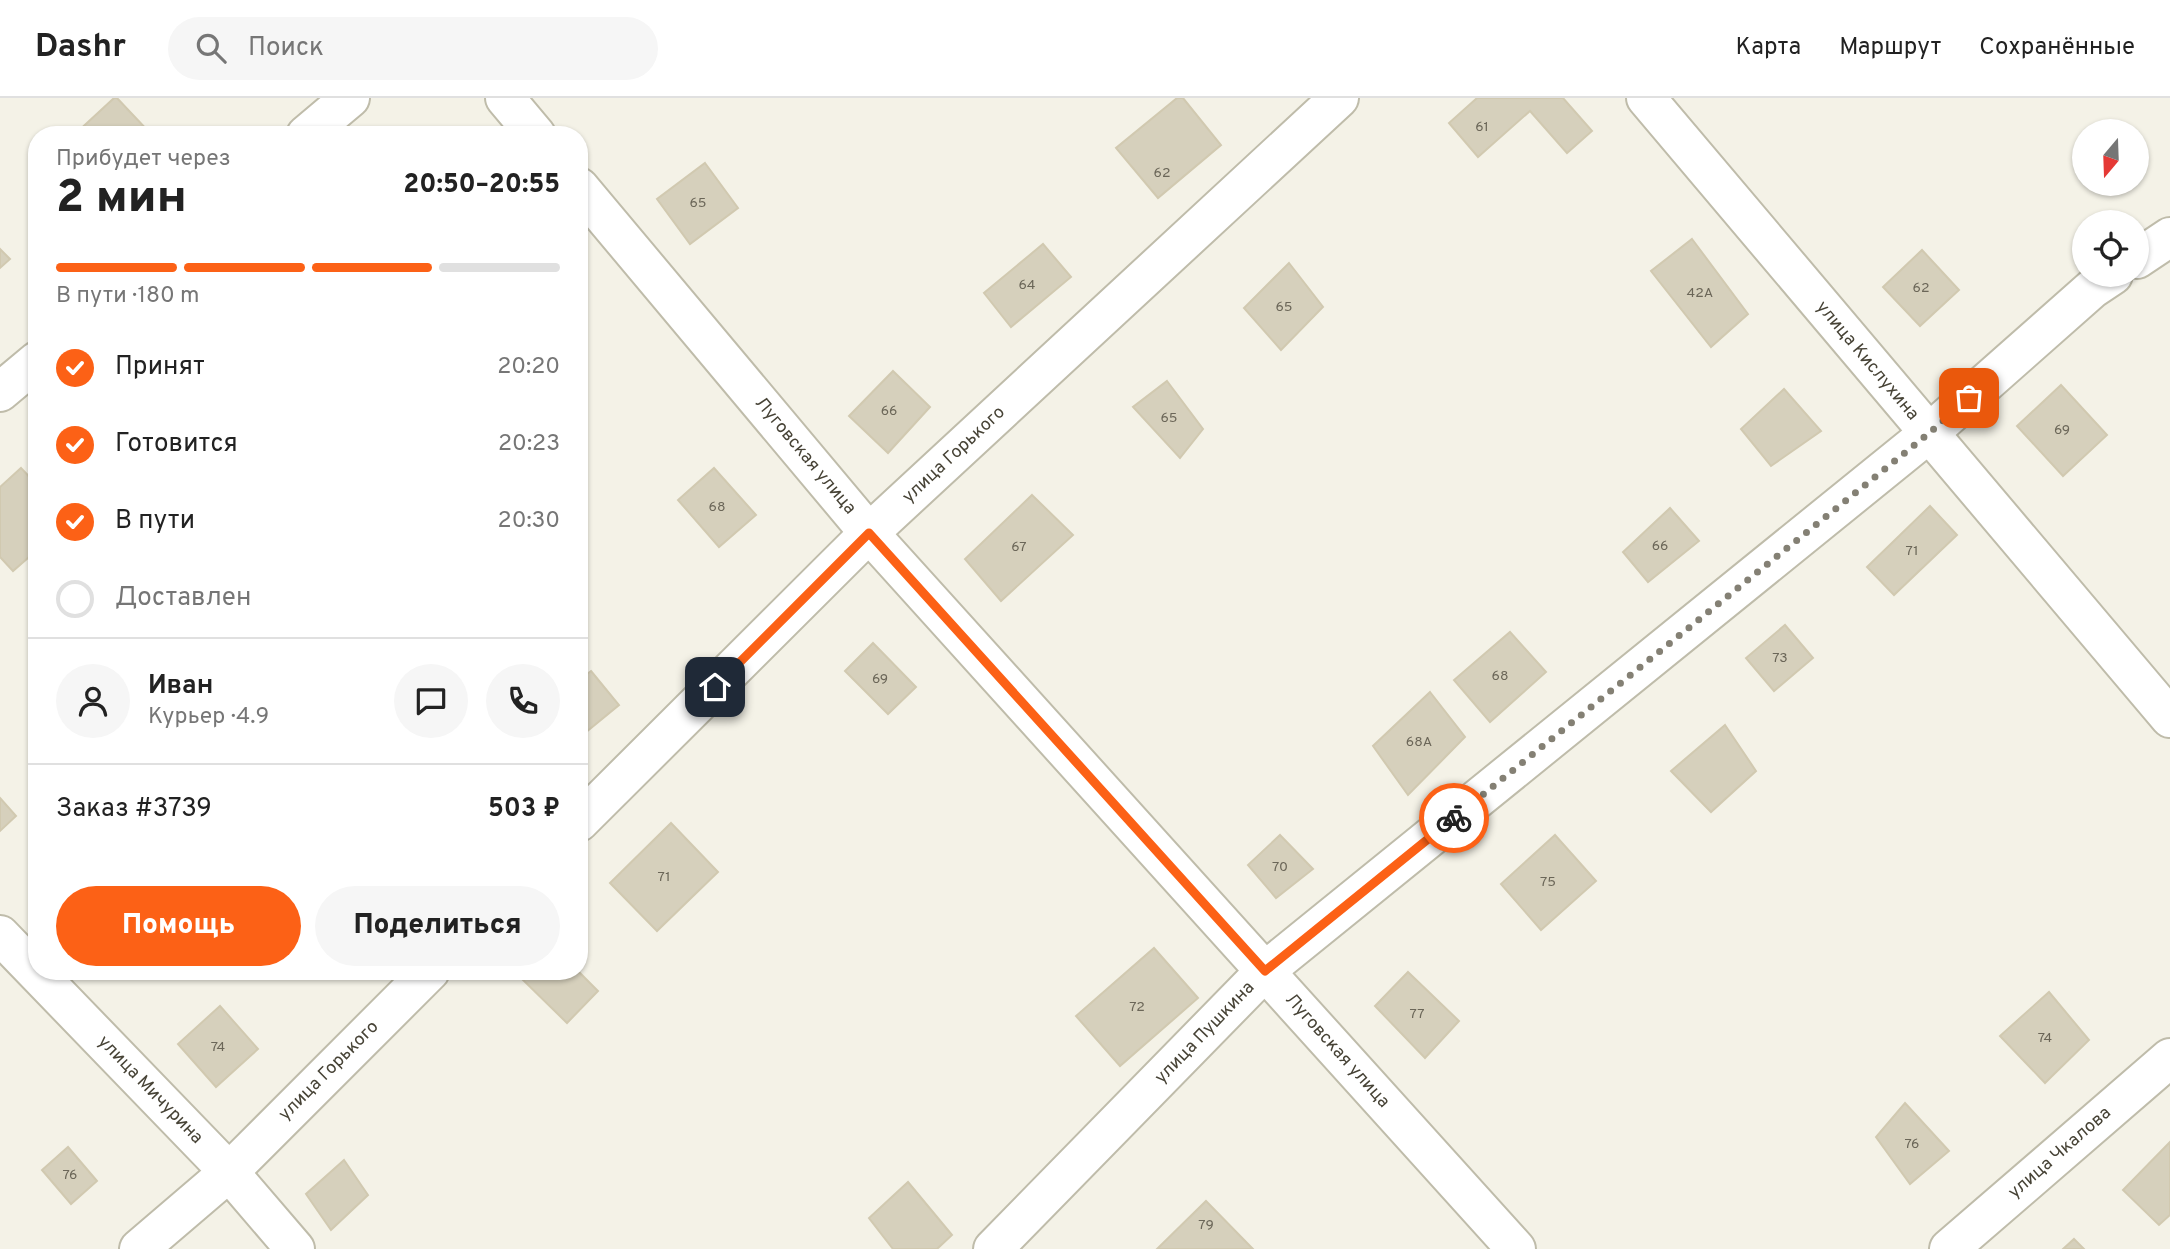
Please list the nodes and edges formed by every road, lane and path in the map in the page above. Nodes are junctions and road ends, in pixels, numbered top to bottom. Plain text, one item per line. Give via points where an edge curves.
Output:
1 (350, 98) edge
2 (505, 98) edge
3 (1339, 98) edge
4 (1646, 98) edge
5 (317, 126) edge
6 (528, 126) edge
7 (588, 198) edge
8 (2170, 237) edge
9 (2149, 251) edge
10 (2095, 287) edge
11 (28, 369) edge
12 (0, 392) edge
13 (1928, 434) junction
14 (869, 533) junction
15 (2170, 718) edge
16 (588, 813) edge
17 (0, 935) edge
18 (28, 964) edge
19 (1265, 971) junction
20 (43, 980) edge
21 (421, 980) edge
22 (2170, 1058) edge
23 (229, 1172) junction
24 (139, 1249) edge
25 (295, 1249) edge
26 (993, 1249) edge
27 (1516, 1249) edge
28 (1949, 1249) edge

1 - 5 street
2 - 6 street
3 - 14 street, улица Горького
4 - 13 street, улица Кислухина
7 - 14 street, Луговская улица
8 - 9 street
10 - 13 street, улица Пушкина
11 - 12 street
13 - 15 street, улица Кислухина
13 - 19 street, улица Пушкина
14 - 16 street, улица Горького
14 - 19 street, Луговская улица
17 - 18 street, улица Мичурина
19 - 26 street, улица Пушкина
19 - 27 street, Луговская улица
20 - 23 street, улица Мичурина
21 - 23 street, улица Горького
22 - 28 street, улица Чкалова
23 - 24 street, улица Горького
23 - 25 street, улица Мичурина

